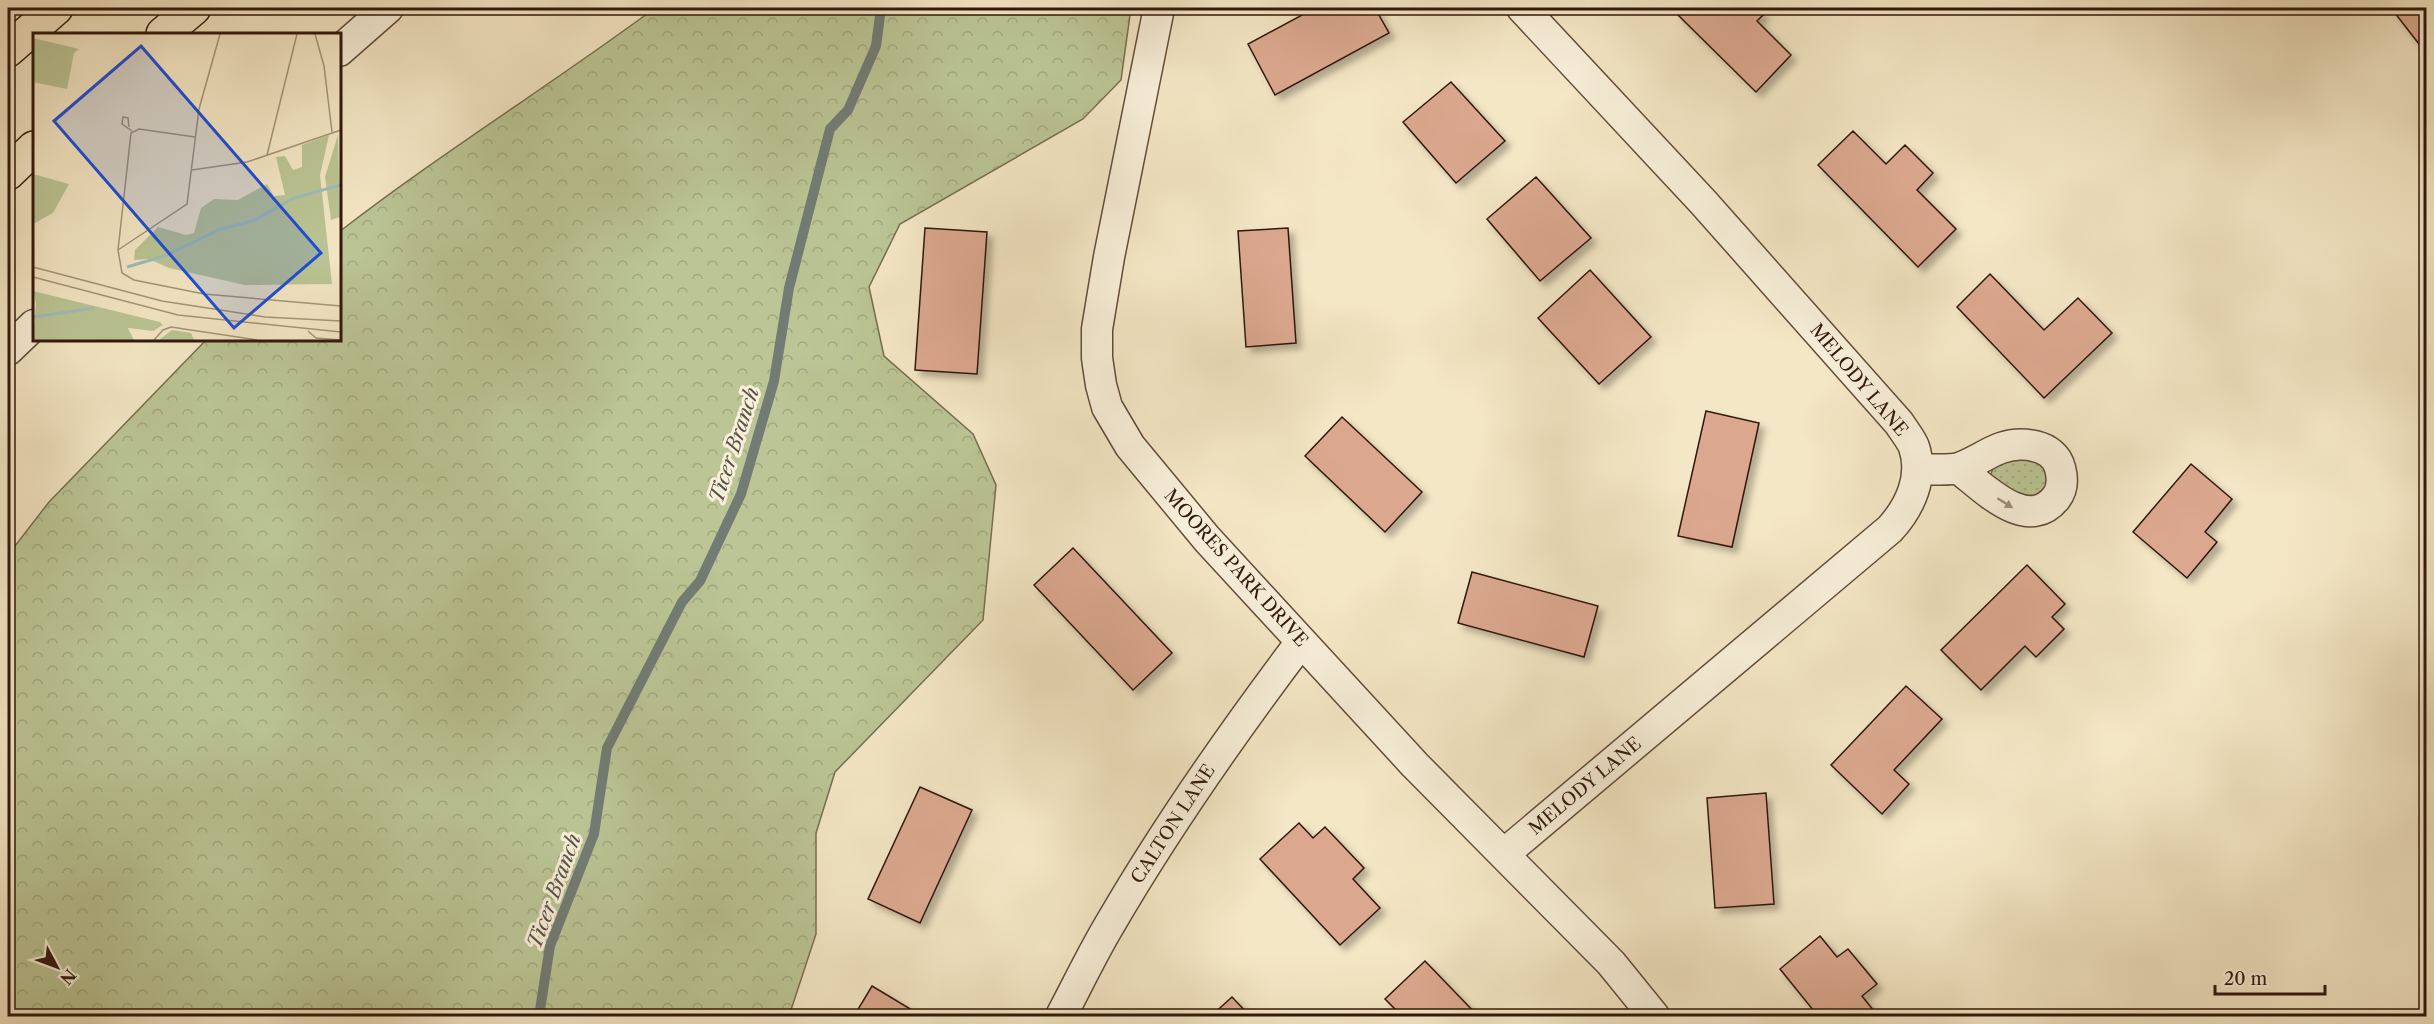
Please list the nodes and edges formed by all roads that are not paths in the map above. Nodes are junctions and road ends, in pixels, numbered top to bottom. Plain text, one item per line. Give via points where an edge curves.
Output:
1 (56, 8) edge
2 (194, 8) edge
3 (388, 8) edge
4 (1159, 8) edge
5 (1522, 8) edge
6 (164, 33) edge
7 (8, 50) edge
8 (340, 50) edge
9 (33, 149) edge
10 (8, 173) edge
11 (33, 326) edge
12 (8, 350) edge
13 (1958, 468) dead end
14 (1918, 469) junction
15 (1301, 642) junction
16 (1504, 854) junction
17 (1061, 1017) edge
18 (1654, 1017) edge

1 - 7 highway
2 - 6 highway
3 - 8 street
4 - 15 street, MOORES PARK DRIVE via 1097,329 1101,385 1107,406 1130,446 1207,539
5 - 14 street, MELODY LANE via 1703,202 1899,423 1914,447
9 - 10 highway
11 - 12 street
13 - 14 street
14 - 16 street, MELODY LANE via 1915,489 1890,528
15 - 16 street, MOORES PARK DRIVE
15 - 17 street, CALTON LANE via 1164,835 1109,925
16 - 18 street, MOORES PARK DRIVE via 1611,963

